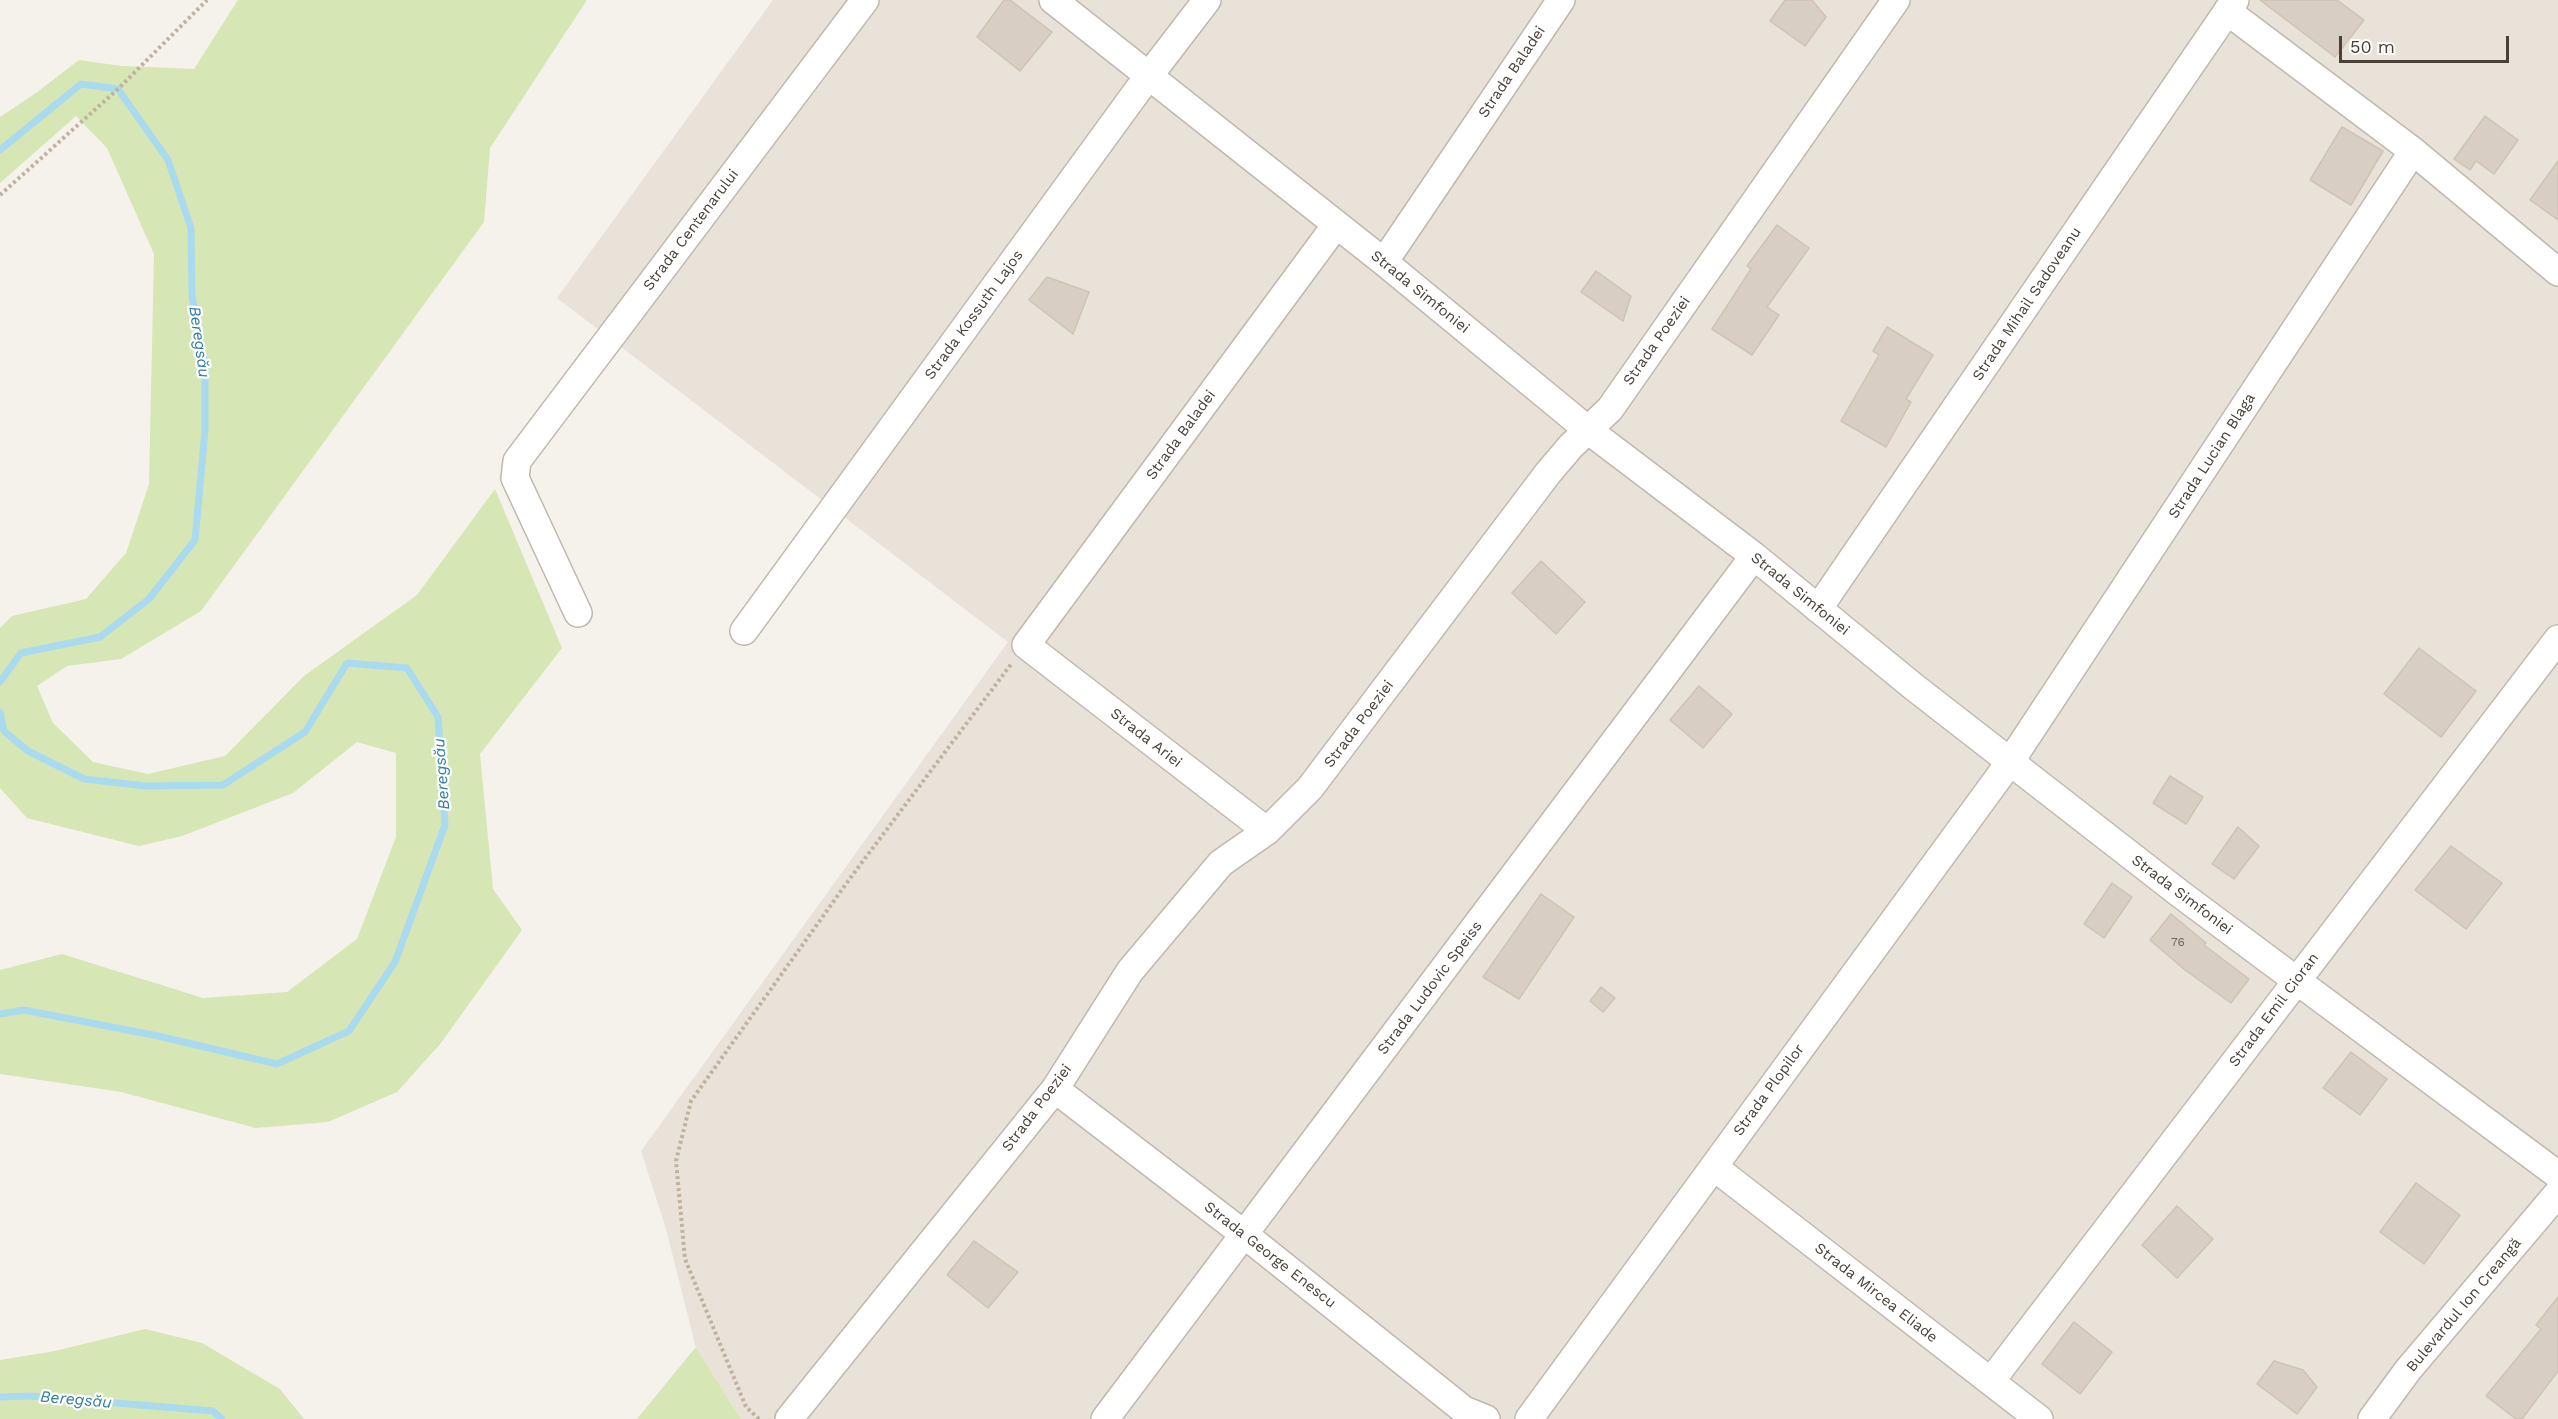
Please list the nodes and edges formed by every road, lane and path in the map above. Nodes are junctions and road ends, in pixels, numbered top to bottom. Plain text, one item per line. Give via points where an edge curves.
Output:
1 (207, 0) edge
2 (865, 0) edge
3 (1053, 0) edge
4 (1206, 0) edge
5 (1561, 0) edge
6 (1896, 0) edge
7 (2231, 6) edge
8 (1149, 76) junction
9 (2413, 151) junction
10 (0, 195) edge
11 (1336, 225) junction
12 (1384, 262) junction
13 (2558, 272) edge
14 (1588, 430) junction
15 (1754, 556) junction
16 (1818, 609) junction
17 (578, 613) dead end
18 (744, 631) dead end
19 (2558, 639) edge
20 (1026, 645) junction
21 (2010, 762) junction
22 (1267, 831) junction
23 (2297, 981) junction
24 (1055, 1089) junction
25 (1714, 1167) junction
26 (2558, 1175) edge
27 (2558, 1193) edge
28 (1245, 1235) junction
29 (1991, 1381) junction
30 (1531, 1417) edge
31 (759, 1419) edge
32 (789, 1419) edge
33 (1106, 1419) edge
34 (1486, 1419) edge
35 (1496, 1419) edge
36 (2039, 1419) edge
37 (2372, 1419) edge

1 - 10 path via 118,89
2 - 17 street, Strada Centenarului via 517,461 514,478
3 - 8 street, Strada Simfoniei
4 - 8 street, Strada Kossuth Lajos
5 - 12 street, Strada Baladei
6 - 14 street, Strada Poeziei via 1610,409
7 - 9 street
7 - 16 street, Strada Mihail Sadoveanu
8 - 11 street, Strada Simfoniei
8 - 18 street, Strada Kossuth Lajos
9 - 13 street
9 - 21 street, Strada Lucian Blaga
11 - 12 street, Strada Simfoniei
11 - 20 street, Strada Baladei
12 - 14 street, Strada Simfoniei
14 - 15 street, Strada Simfoniei
14 - 22 street, Strada Poeziei via 1548,473 1310,788
15 - 16 street, Strada Simfoniei
15 - 28 street, Strada Ludovic Speiss
16 - 21 street, Strada Simfoniei
19 - 23 street, Strada Emil Cioran
20 - 22 street, Strada Ariei
20 - 31 path via 851,877 691,1101 676,1161 685,1259 746,1407
21 - 23 street, Strada Simfoniei
21 - 25 street, Strada Plopilor
22 - 24 street, Strada Poeziei via 1221,863 1130,971
23 - 26 street, Strada Simfoniei
23 - 29 street, Strada Emil Cioran
24 - 28 street, Strada George Enescu
24 - 32 street, Strada Poeziei
25 - 29 street, Strada Mircea Eliade
25 - 30 street, Strada Plopilor
27 - 37 street, Bulevardul Ion Creangă via 2408,1370
28 - 33 street, Strada Ludovic Speiss
28 - 34 street, Strada George Enescu via 1464,1410
29 - 36 street, Strada Mircea Eliade
30 - 35 street

